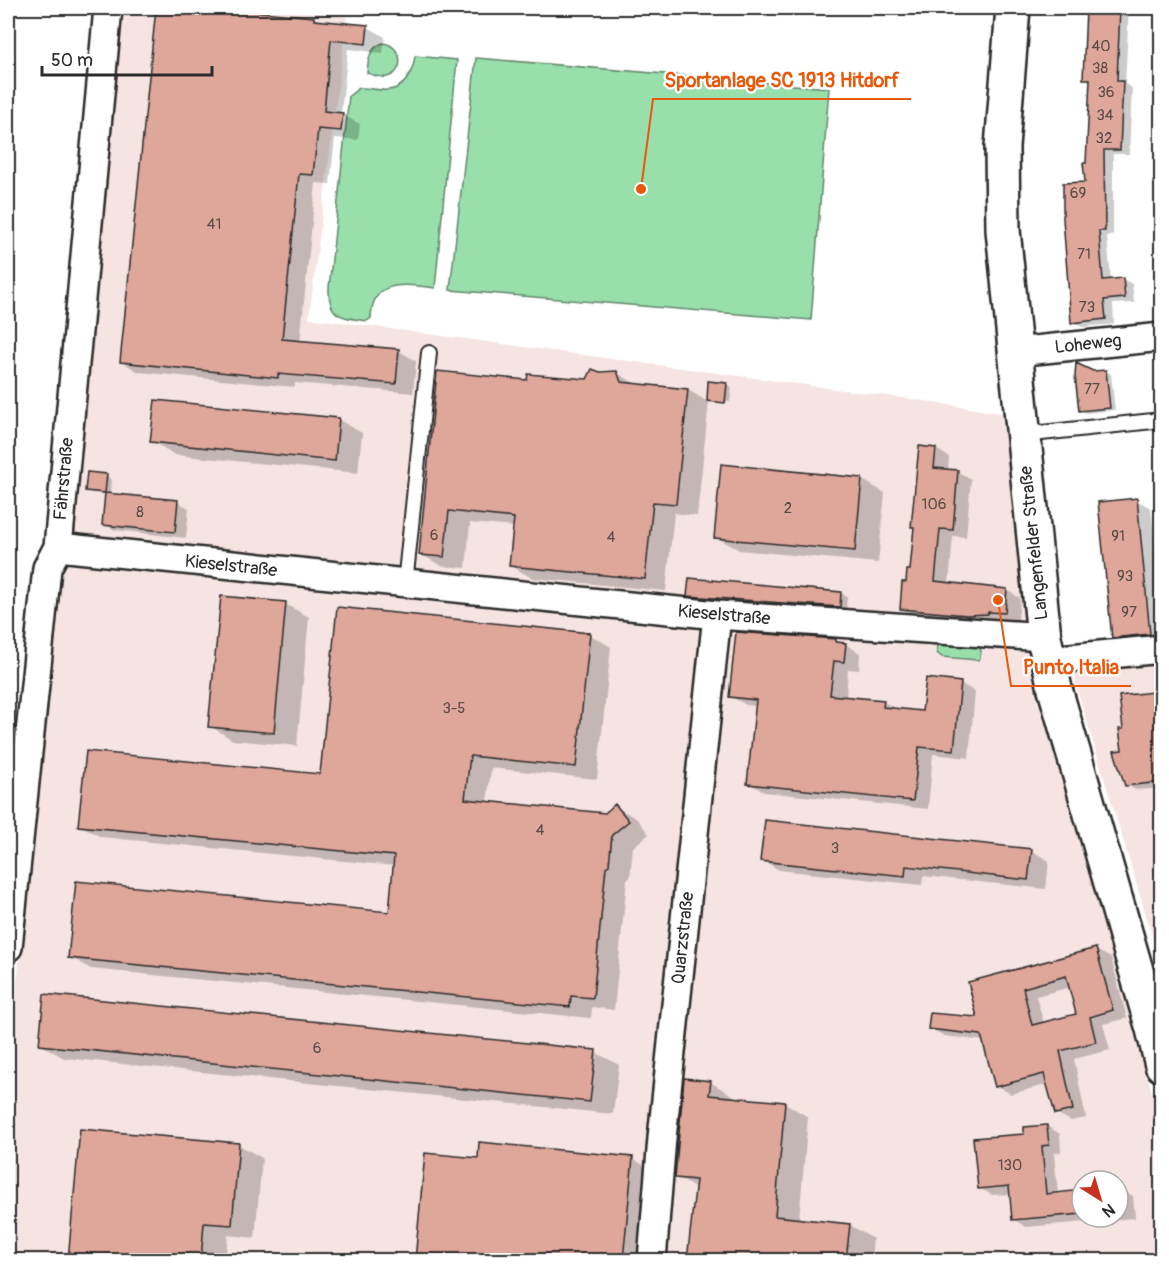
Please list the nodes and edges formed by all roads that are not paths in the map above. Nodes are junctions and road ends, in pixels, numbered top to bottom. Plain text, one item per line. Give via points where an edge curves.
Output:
1 (108, 8) edge
2 (1013, 8) edge
3 (1161, 337) edge
4 (429, 352) dead end
5 (1015, 352) junction
6 (1161, 420) edge
7 (1023, 435) junction
8 (58, 548) junction
9 (405, 584) junction
10 (717, 615) junction
11 (1047, 649) junction
12 (1161, 649) edge
13 (8, 947) edge
14 (1161, 1065) edge
15 (652, 1260) edge

1 - 8 street, Fährstraße
2 - 5 street, Langenfelder Straße via 1002,147 1003,230
3 - 5 street, Loheweg
4 - 9 lane
5 - 7 street, Langenfelder Straße
6 - 7 lane
7 - 11 street, Langenfelder Straße
8 - 9 street, Kieselstraße
8 - 13 street, Fährstraße via 47,568
9 - 10 street, Kieselstraße
10 - 11 street, Kieselstraße
10 - 15 street, Quarzstraße
11 - 12 street, Kieselstraße
11 - 14 street, Langenfelder Straße via 1054,689

